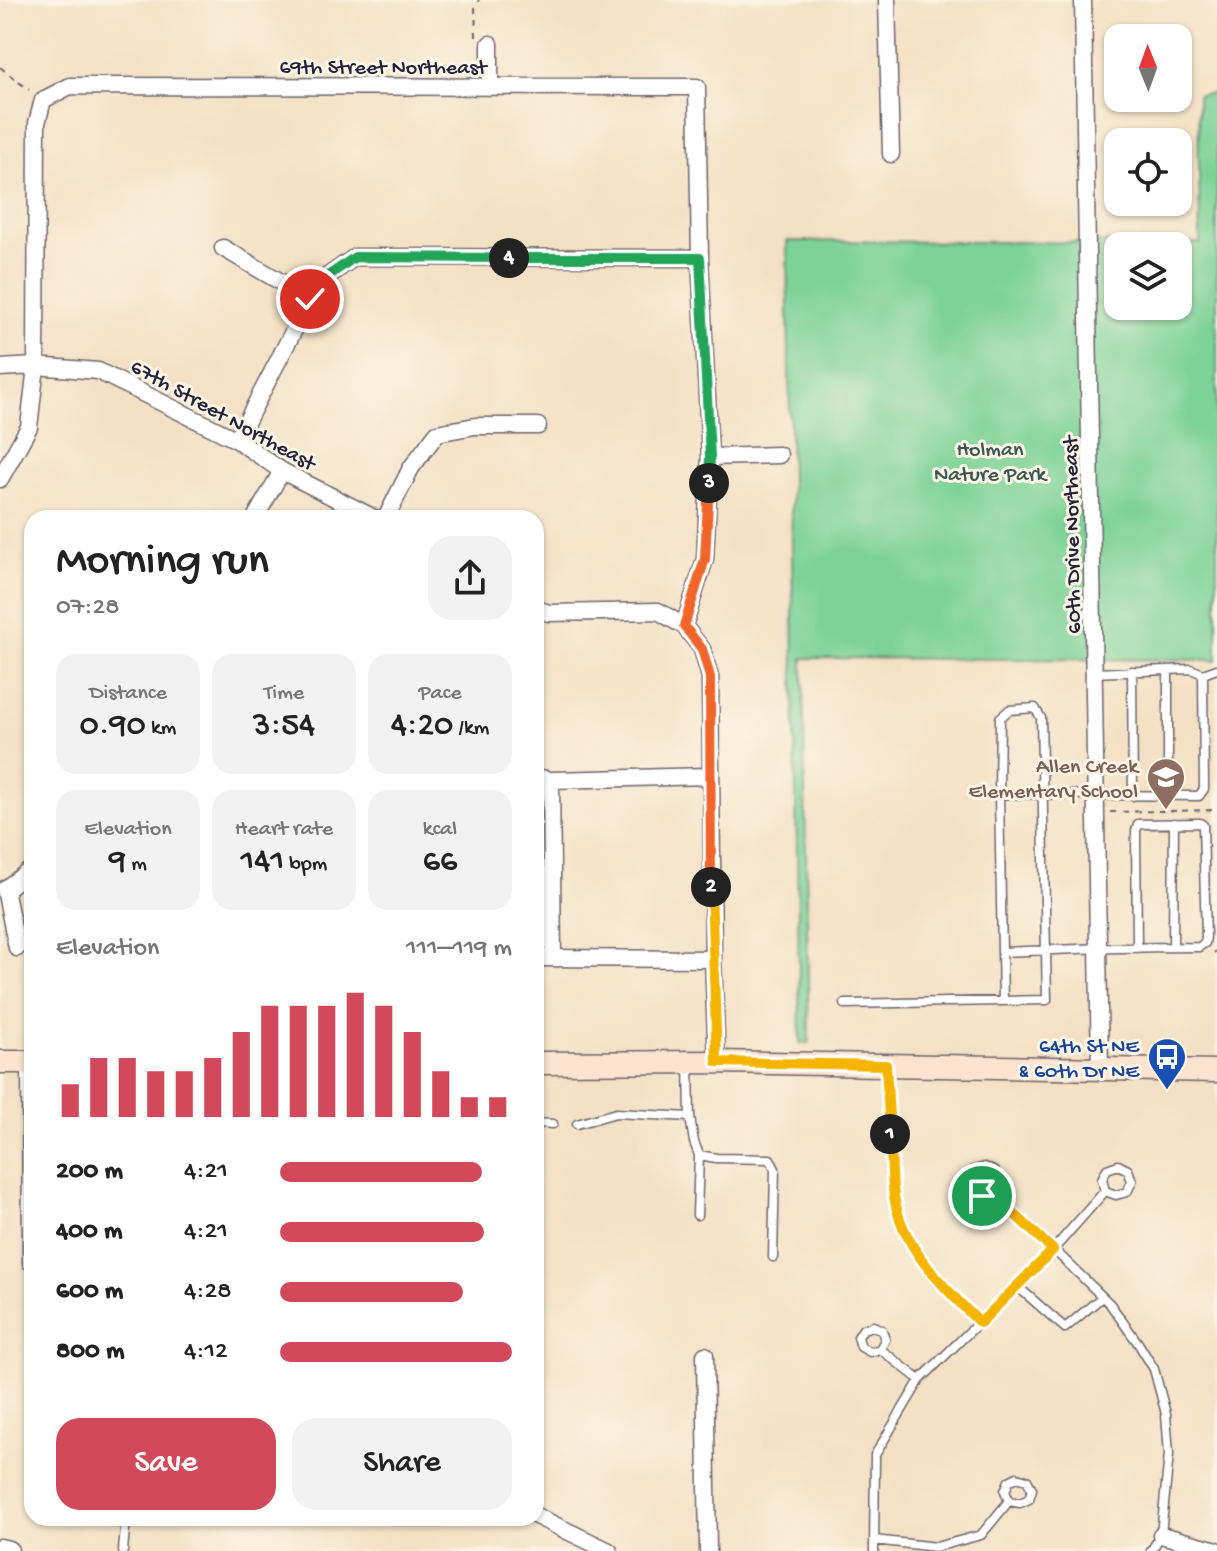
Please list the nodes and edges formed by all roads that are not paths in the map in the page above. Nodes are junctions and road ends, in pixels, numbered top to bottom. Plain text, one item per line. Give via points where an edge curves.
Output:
1 (887, 0) edge
2 (1083, 0) edge
3 (490, 44) road end
4 (490, 87) junction
5 (891, 154) dead end
6 (223, 248) dead end
7 (700, 258) junction
8 (310, 299) junction
9 (36, 366) junction
10 (0, 368) edge
11 (538, 426) dead end
12 (237, 440) junction
13 (779, 455) dead end
14 (710, 457) junction
15 (282, 471) junction
16 (0, 479) edge
17 (260, 510) edge
18 (358, 510) edge
19 (390, 510) edge
20 (544, 611) edge
21 (684, 626) junction
22 (1217, 669) edge
23 (1168, 670) junction
24 (1132, 671) junction
25 (1094, 673) junction
26 (1203, 674) junction
27 (709, 776) junction
28 (544, 779) edge
29 (999, 794) junction
30 (1043, 795) junction
31 (1133, 796) junction
32 (1168, 796) junction
33 (1096, 804) junction
34 (1174, 823) junction
35 (24, 875) edge
36 (3, 889) edge
37 (1206, 916) junction
38 (1217, 916) edge
39 (1097, 947) junction
40 (1173, 947) junction
41 (17, 948) dead end
42 (1137, 948) junction
43 (1046, 950) junction
44 (1002, 952) junction
45 (545, 958) edge
46 (713, 959) junction
47 (1003, 1001) junction
48 (845, 1004) dead end
49 (0, 1062) edge
50 (24, 1062) edge
51 (689, 1062) junction
52 (717, 1062) junction
53 (544, 1063) edge
54 (886, 1065) junction
55 (1100, 1070) junction
56 (1217, 1071) edge
57 (690, 1117) junction
58 (544, 1123) edge
59 (553, 1124) dead end
60 (577, 1124) dead end
61 (699, 1155) junction
62 (1105, 1191) dead end
63 (993, 1194) dead end
64 (697, 1215) dead end
65 (1053, 1250) junction
66 (773, 1257) dead end
67 (1017, 1286) junction
68 (1102, 1297) junction
69 (980, 1323) junction
70 (880, 1349) dead end
71 (705, 1355) dead end
72 (920, 1380) junction
73 (1009, 1501) dead end
74 (544, 1520) edge
75 (125, 1526) edge
76 (1161, 1535) junction
77 (874, 1540) junction
78 (0, 1549) edge
79 (1217, 1550) edge
80 (8, 1551) edge
81 (123, 1551) edge
82 (609, 1551) edge
83 (708, 1551) edge
84 (874, 1551) edge
85 (1151, 1551) edge

1 - 5 street
2 - 25 street, 60th Drive Northeast
3 - 4 street
4 - 7 street, 69th Street Northeast via 697,87
4 - 9 street, 69th Street Northeast via 70,86 43,100 37,123
6 - 8 street
7 - 8 street via 355,257 328,276
7 - 14 street
8 - 12 street
9 - 10 street, 67th Street Northeast
9 - 12 street, 67th Street Northeast via 98,371
9 - 16 street via 29,427
11 - 19 street via 475,426 437,433
12 - 15 street, 67th Street Northeast
13 - 14 street
14 - 21 street via 705,559
15 - 17 street
15 - 18 street, 67th Street Northeast
20 - 21 street via 658,611
21 - 27 street via 702,649 710,677
22 - 26 lane
23 - 24 lane
23 - 26 lane
23 - 32 lane
24 - 25 lane
24 - 31 lane
25 - 33 street, 60th Drive Northeast
26 - 32 lane via 1204,789 1199,796
27 - 28 street
27 - 46 street
28 - 45 street
29 - 30 lane
29 - 30 lane via 1000,718 1009,710 1035,708 1041,718
29 - 44 lane
30 - 33 lane
30 - 43 lane
31 - 32 lane
31 - 33 lane
33 - 39 street, 60th Drive Northeast
34 - 37 lane via 1203,825
34 - 40 lane
34 - 42 lane via 1138,824
35 - 36 street
36 - 41 street
37 - 38 lane
37 - 40 lane via 1205,943
39 - 42 lane
39 - 43 lane
39 - 55 street, 60th Drive Northeast
40 - 42 lane
43 - 44 lane
43 - 47 lane via 1047,1000
44 - 47 lane
45 - 46 street
46 - 52 street
47 - 48 lane
49 - 50 main road
51 - 52 main road
51 - 53 main road
51 - 57 lane
52 - 54 main road
54 - 55 main road
54 - 69 lane via 894,1198 906,1233 932,1275
55 - 56 main road
57 - 60 lane via 616,1113
57 - 61 lane
58 - 59 lane
61 - 64 lane
61 - 66 lane via 770,1159 775,1169
62 - 65 lane
63 - 65 lane
65 - 67 lane
65 - 68 lane
67 - 68 lane via 1065,1328
67 - 69 lane
68 - 76 lane via 1154,1369 1166,1414 1169,1465
69 - 72 lane
70 - 72 lane
71 - 83 street
72 - 77 lane via 875,1455
73 - 77 lane via 981,1535 936,1547
74 - 82 street
75 - 81 lane
76 - 79 street
76 - 85 lane
77 - 84 lane
78 - 80 street

